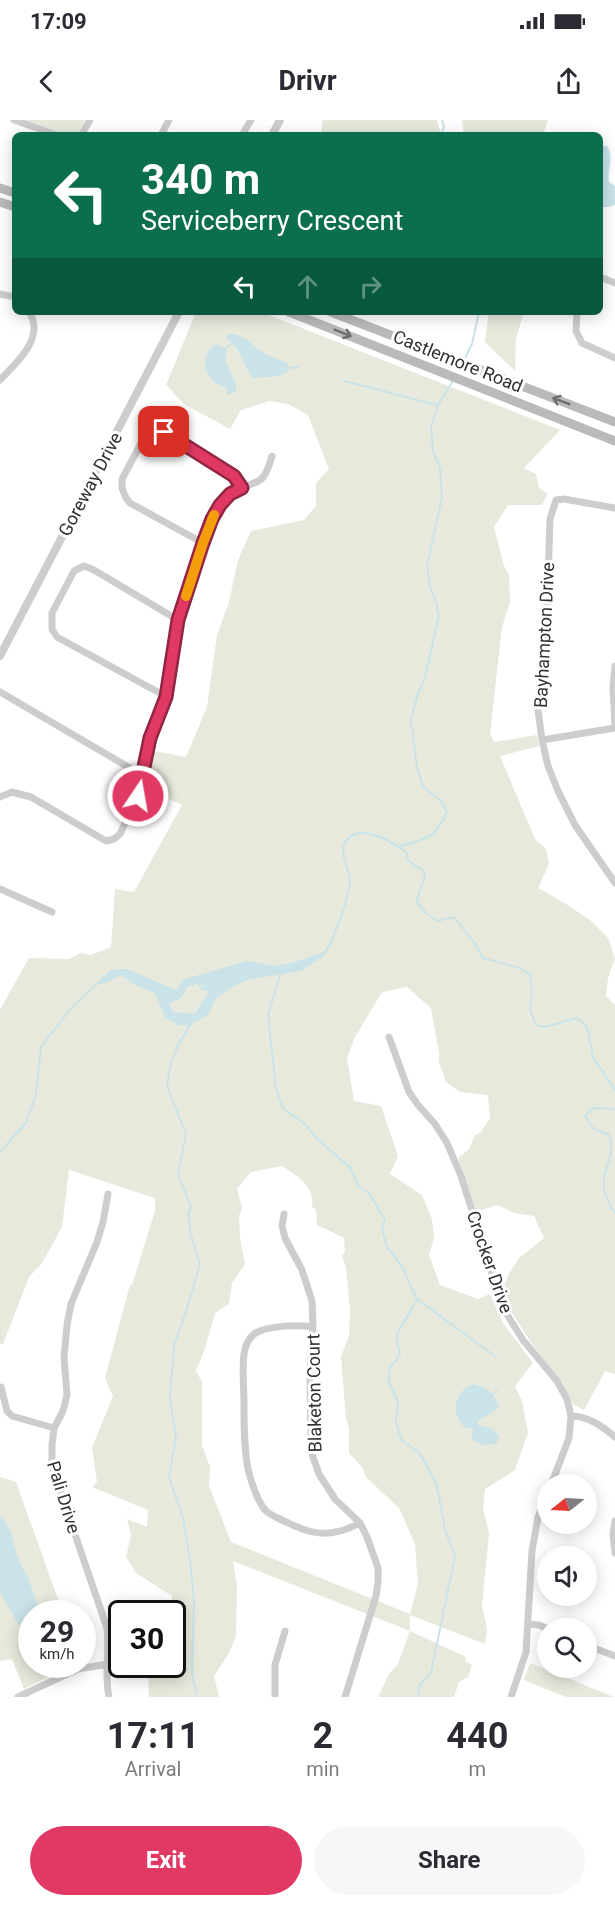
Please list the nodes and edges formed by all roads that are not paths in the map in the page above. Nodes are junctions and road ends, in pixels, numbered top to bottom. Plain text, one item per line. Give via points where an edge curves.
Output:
1 (14, 120) edge
2 (48, 132) edge
3 (31, 315) edge
4 (177, 315) edge
5 (297, 315) edge
6 (339, 315) edge
7 (577, 315) edge
8 (615, 358) edge
9 (0, 380) edge
10 (615, 423) edge
11 (615, 441) edge
12 (272, 456) dead end
13 (242, 488) junction
14 (615, 508) edge
15 (203, 543) junction
16 (178, 620) junction
17 (0, 656) edge
18 (615, 669) edge
19 (0, 692) edge
20 (166, 697) junction
21 (615, 726) edge
22 (542, 740) junction
23 (142, 775) junction
24 (0, 797) edge
25 (615, 883) edge
26 (0, 889) edge
27 (52, 912) dead end
28 (388, 1037) dead end
29 (108, 1194) dead end
30 (284, 1215) dead end
31 (313, 1328) junction
32 (1, 1387) edge
33 (571, 1416) junction
34 (54, 1428) junction
35 (615, 1437) edge
36 (555, 1474) edge
37 (615, 1521) edge
38 (360, 1523) junction
39 (537, 1523) edge
40 (615, 1553) edge
41 (528, 1624) junction
42 (537, 1625) edge
43 (285, 1631) dead end
44 (108, 1639) edge
45 (597, 1649) edge
46 (615, 1656) edge
47 (108, 1664) joint
48 (18, 1697) edge
49 (109, 1697) edge
50 (275, 1697) edge
51 (345, 1697) edge
52 (511, 1697) edge

1 - 2 street
3 - 9 street via 31,344
4 - 17 street, Goreway Drive
5 -> 11 main road, Castlemore Road
10 -> 6 main road, Castlemore Road
7 - 8 street via 576,331 582,343
12 - 13 street via 264,477
13 - 15 street via 220,505
13 - 15 street via 234,476 170,435 156,432 144,438 122,479 126,498
14 - 22 street, Bayhampton Drive via 564,498 553,506 538,710
15 - 16 street
16 - 20 street
16 - 20 street via 84,566 74,571 51,618 57,637
18 - 21 street
19 - 23 street
20 - 23 street via 150,738
21 - 22 street
22 - 25 street, Bayhampton Drive via 551,775 575,825
23 - 24 street via 138,796 120,834 106,841 30,797 12,792
26 - 27 street
28 - 33 street, Crocker Drive via 409,1092 435,1124 454,1158 503,1308 523,1340 561,1386
29 - 34 street, Pali Drive via 97,1242 71,1304 65,1341 67,1395
30 - 31 street, Blaketon Court via 285,1238 302,1270 312,1301
31 - 38 street, Blaketon Court via 313,1457 335,1499
31 - 38 street via 273,1328 254,1334 248,1341 243,1382 248,1469 264,1510 300,1530 337,1533
32 - 34 street via 7,1412 12,1416
33 - 35 street via 586,1418
33 - 36 street, Crocker Drive via 566,1447
34 - 44 street, Pali Drive via 53,1471
37 - 40 street
38 - 51 street, Blaketon Court via 376,1559 378,1582
39 - 41 street
41 - 42 street
41 - 52 street via 524,1660
43 - 50 street via 275,1665
45 - 46 street
47 - 48 street via 78,1668
47 - 49 street, Pali Drive

